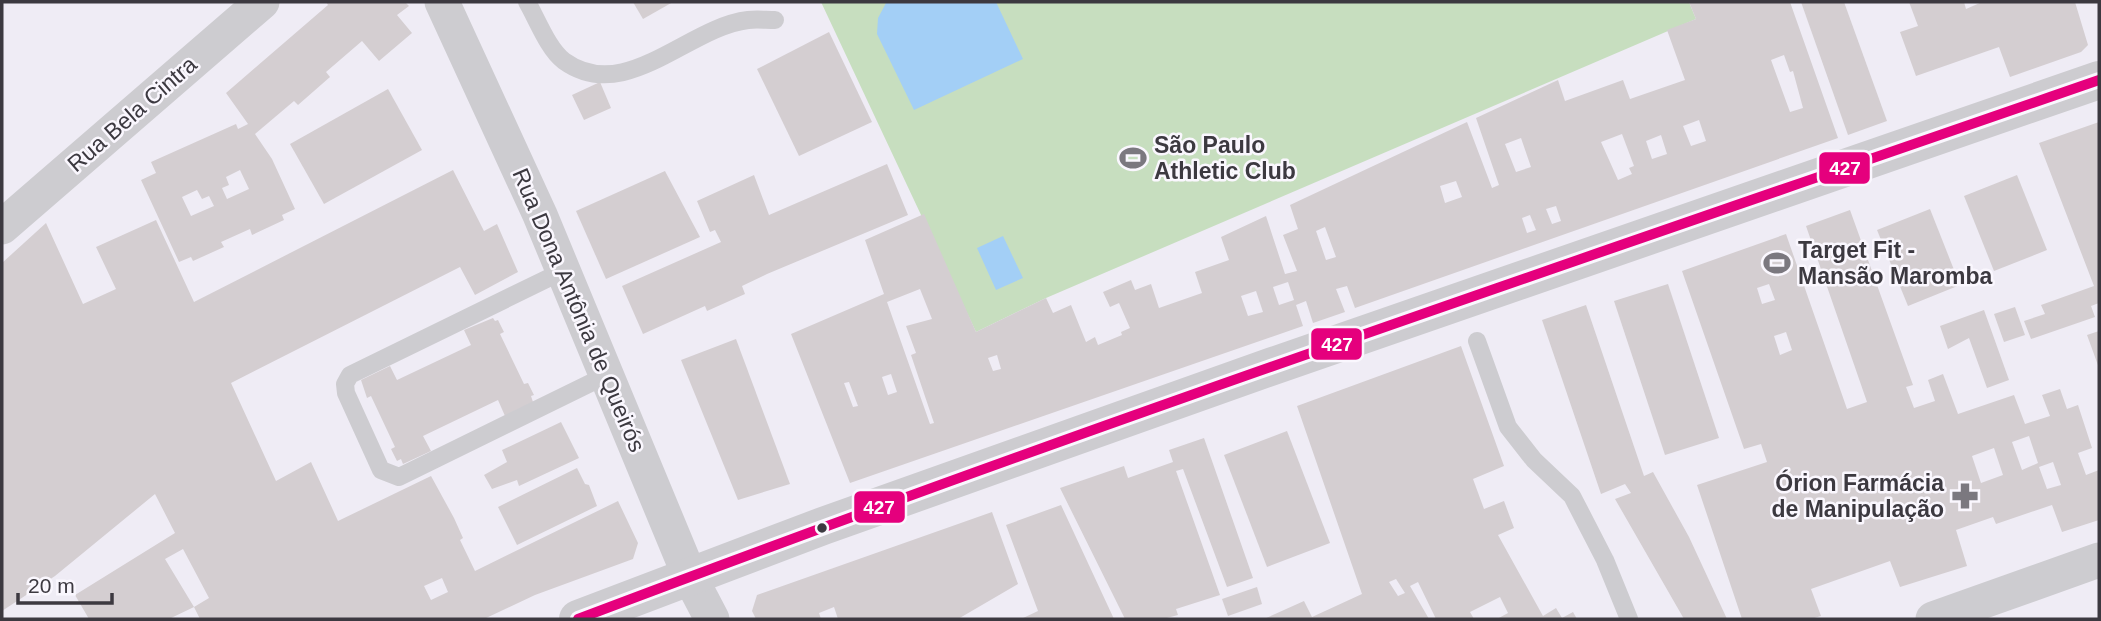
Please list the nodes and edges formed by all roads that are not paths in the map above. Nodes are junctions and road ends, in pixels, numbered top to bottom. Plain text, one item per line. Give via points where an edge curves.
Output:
1 (262, 2) edge
2 (442, 2) edge
3 (527, 2) edge
4 (775, 20) dead end
5 (2099, 80) edge
6 (2, 227) edge
7 (563, 271) junction
8 (1477, 341) dead end
9 (607, 375) junction
10 (2099, 560) edge
11 (690, 577) junction
12 (578, 619) edge
13 (712, 619) edge
14 (1629, 619) edge
15 (1933, 619) edge

1 - 6 street, Rua Bela Cintra
2 - 7 street, Rua Dona Antônia de Queirós
3 - 4 lane via 562,60 588,73 617,74 746,20
5 - 11 main road via 1260,370
7 - 9 street, Rua Dona Antônia de Queirós
7 - 9 lane via 350,375 346,393 381,470 399,477
8 - 14 lane via 1508,427 1572,496
9 - 11 street, Rua Dona Antônia de Queirós
10 - 15 street
11 - 12 main road
11 - 13 street, Rua Dona Antônia de Queirós

